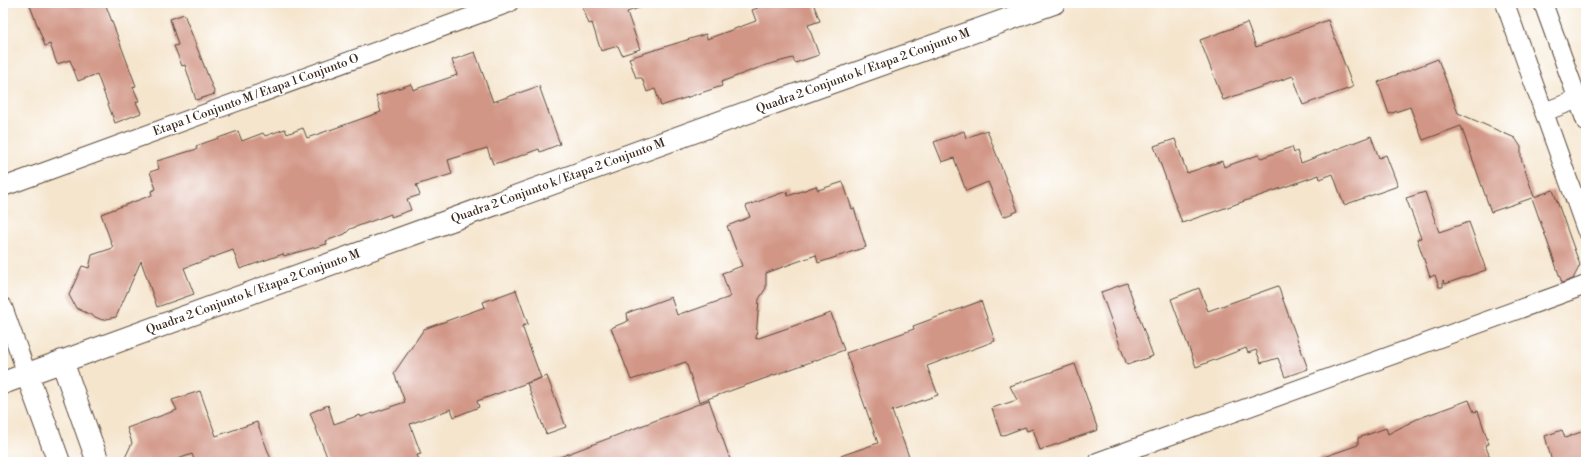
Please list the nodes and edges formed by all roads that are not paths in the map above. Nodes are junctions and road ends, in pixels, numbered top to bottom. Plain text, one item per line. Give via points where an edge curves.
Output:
1 (509, 3) edge
2 (1054, 3) edge
3 (1504, 3) edge
4 (1543, 3) edge
5 (1582, 97) edge
6 (1544, 112) junction
7 (1586, 122) edge
8 (3, 187) edge
9 (1586, 230) edge
10 (1586, 285) edge
11 (3, 307) edge
12 (62, 361) junction
13 (27, 374) junction
14 (3, 383) edge
15 (58, 462) edge
16 (98, 462) edge
17 (1097, 462) edge

1 - 8 street, Etapa 1 Conjunto M / Etapa 1 Conjunto O
2 - 12 street, Quadra 2 Conjunto k / Etapa 2 Conjunto M via 768,104
3 - 6 street
4 - 5 street
5 - 6 street
5 - 7 street
6 - 9 street
10 - 17 street
11 - 13 street
12 - 13 street, Quadra 2 Conjunto k / Etapa 2 Conjunto M
12 - 16 street
13 - 14 street, Quadra 2 Conjunto k / Etapa 2 Conjunto M
13 - 15 street

